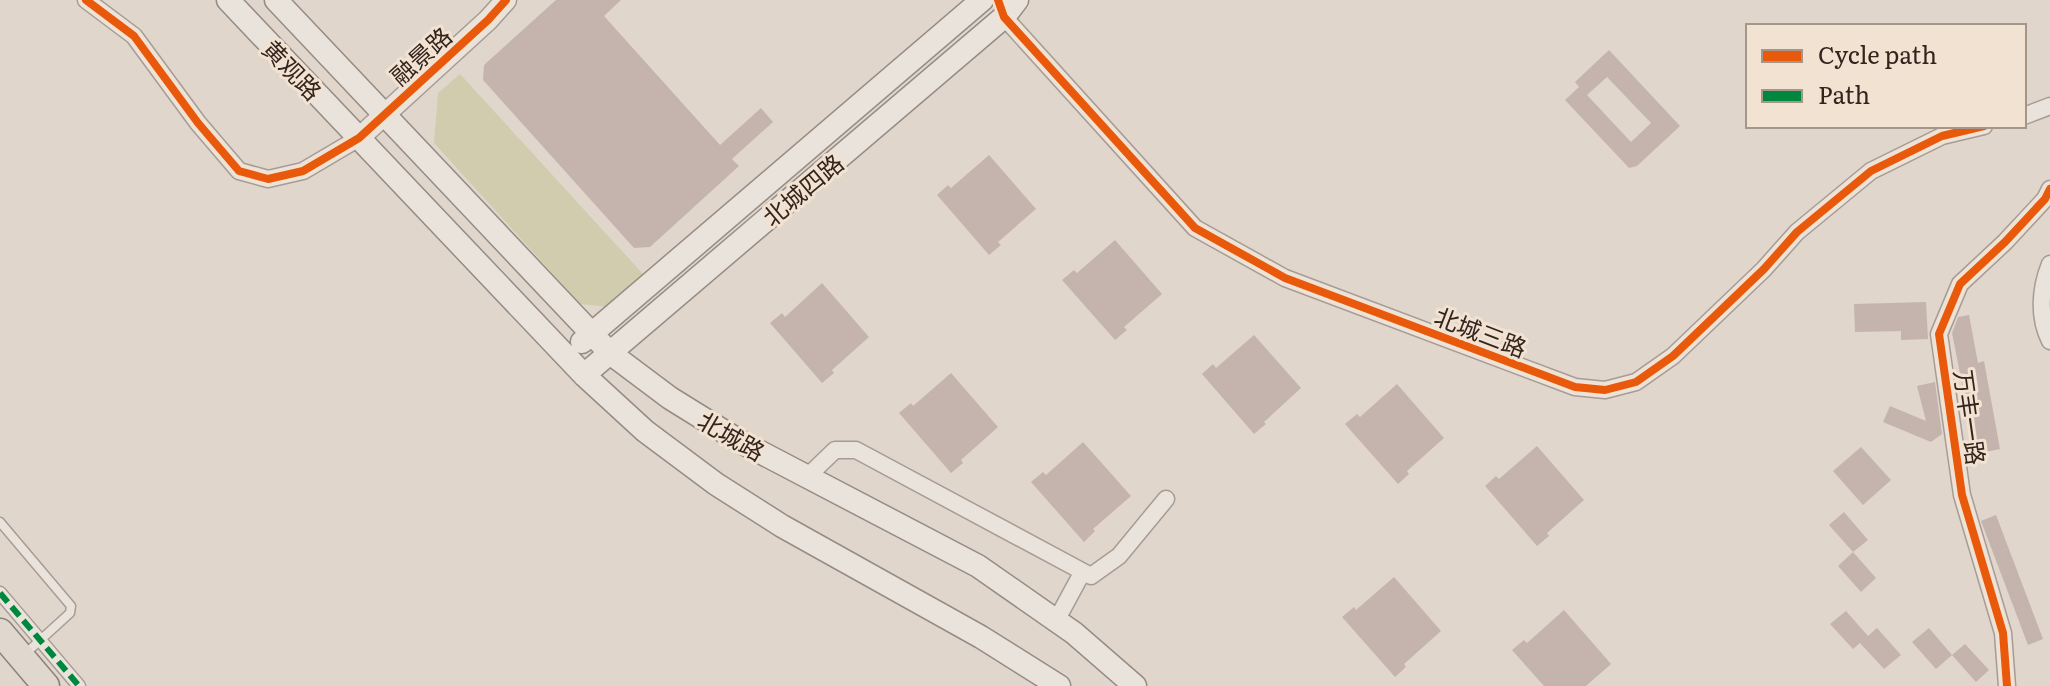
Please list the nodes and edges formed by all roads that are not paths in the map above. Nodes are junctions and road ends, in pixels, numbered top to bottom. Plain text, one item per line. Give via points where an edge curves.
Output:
1 (86, 0) edge
2 (228, 0) edge
3 (276, 0) edge
4 (506, 0) edge
5 (976, 2) edge
6 (1006, 6) edge
7 (2050, 106) edge
8 (385, 114) junction
9 (2026, 115) edge
10 (1976, 128) edge
11 (359, 138) junction
12 (2050, 189) edge
13 (2050, 264) edge
14 (591, 335) junction
15 (2050, 341) edge
16 (610, 353) junction
17 (567, 355) junction
18 (584, 375) junction
19 (807, 477) junction
20 (1166, 499) dead end
21 (0, 522) edge
22 (1082, 573) junction
23 (0, 593) edge
24 (1056, 621) junction
25 (0, 632) edge
26 (30, 649) junction
27 (46, 686) edge
28 (79, 686) edge
29 (1059, 686) edge
30 (1135, 686) edge
31 (2007, 686) edge

1 - 11 street via 134,36 239,171 268,179 303,171
2 - 11 main road, 黄观路
3 - 8 main road, 黄观路
4 - 8 street, 融景路
5 - 6 street, 北城三路
5 - 14 main road, 北城四路
6 - 10 street, 北城三路 via 1195,228 1285,278 1575,387 1605,390 1636,382 1673,356 1797,232 1871,171 1942,136
6 - 16 main road, 北城四路
7 - 9 street
8 - 11 street, 融景路
8 - 14 main road, 北城路
11 - 17 main road, 北城路
12 - 31 street, 万丰一路 via 1960,284 1939,334 1962,495 2003,633
13 - 15 street via 2041,304
14 - 16 main road, 北城路
14 - 17 main road, 北城四路
16 - 18 main road, 北城四路
16 - 19 main road, 北城路 via 670,398
17 - 18 main road, 北城路
18 - 29 main road, 北城路 via 645,431 716,484
19 - 22 street via 835,450 856,450
19 - 24 main road, 北城路 via 978,566
20 - 22 street via 1119,556 1091,576
21 - 26 lane via 71,606 70,613
22 - 24 street
23 - 26 street
24 - 30 main road, 北城路
25 - 26 main road
26 - 27 main road
26 - 28 street

